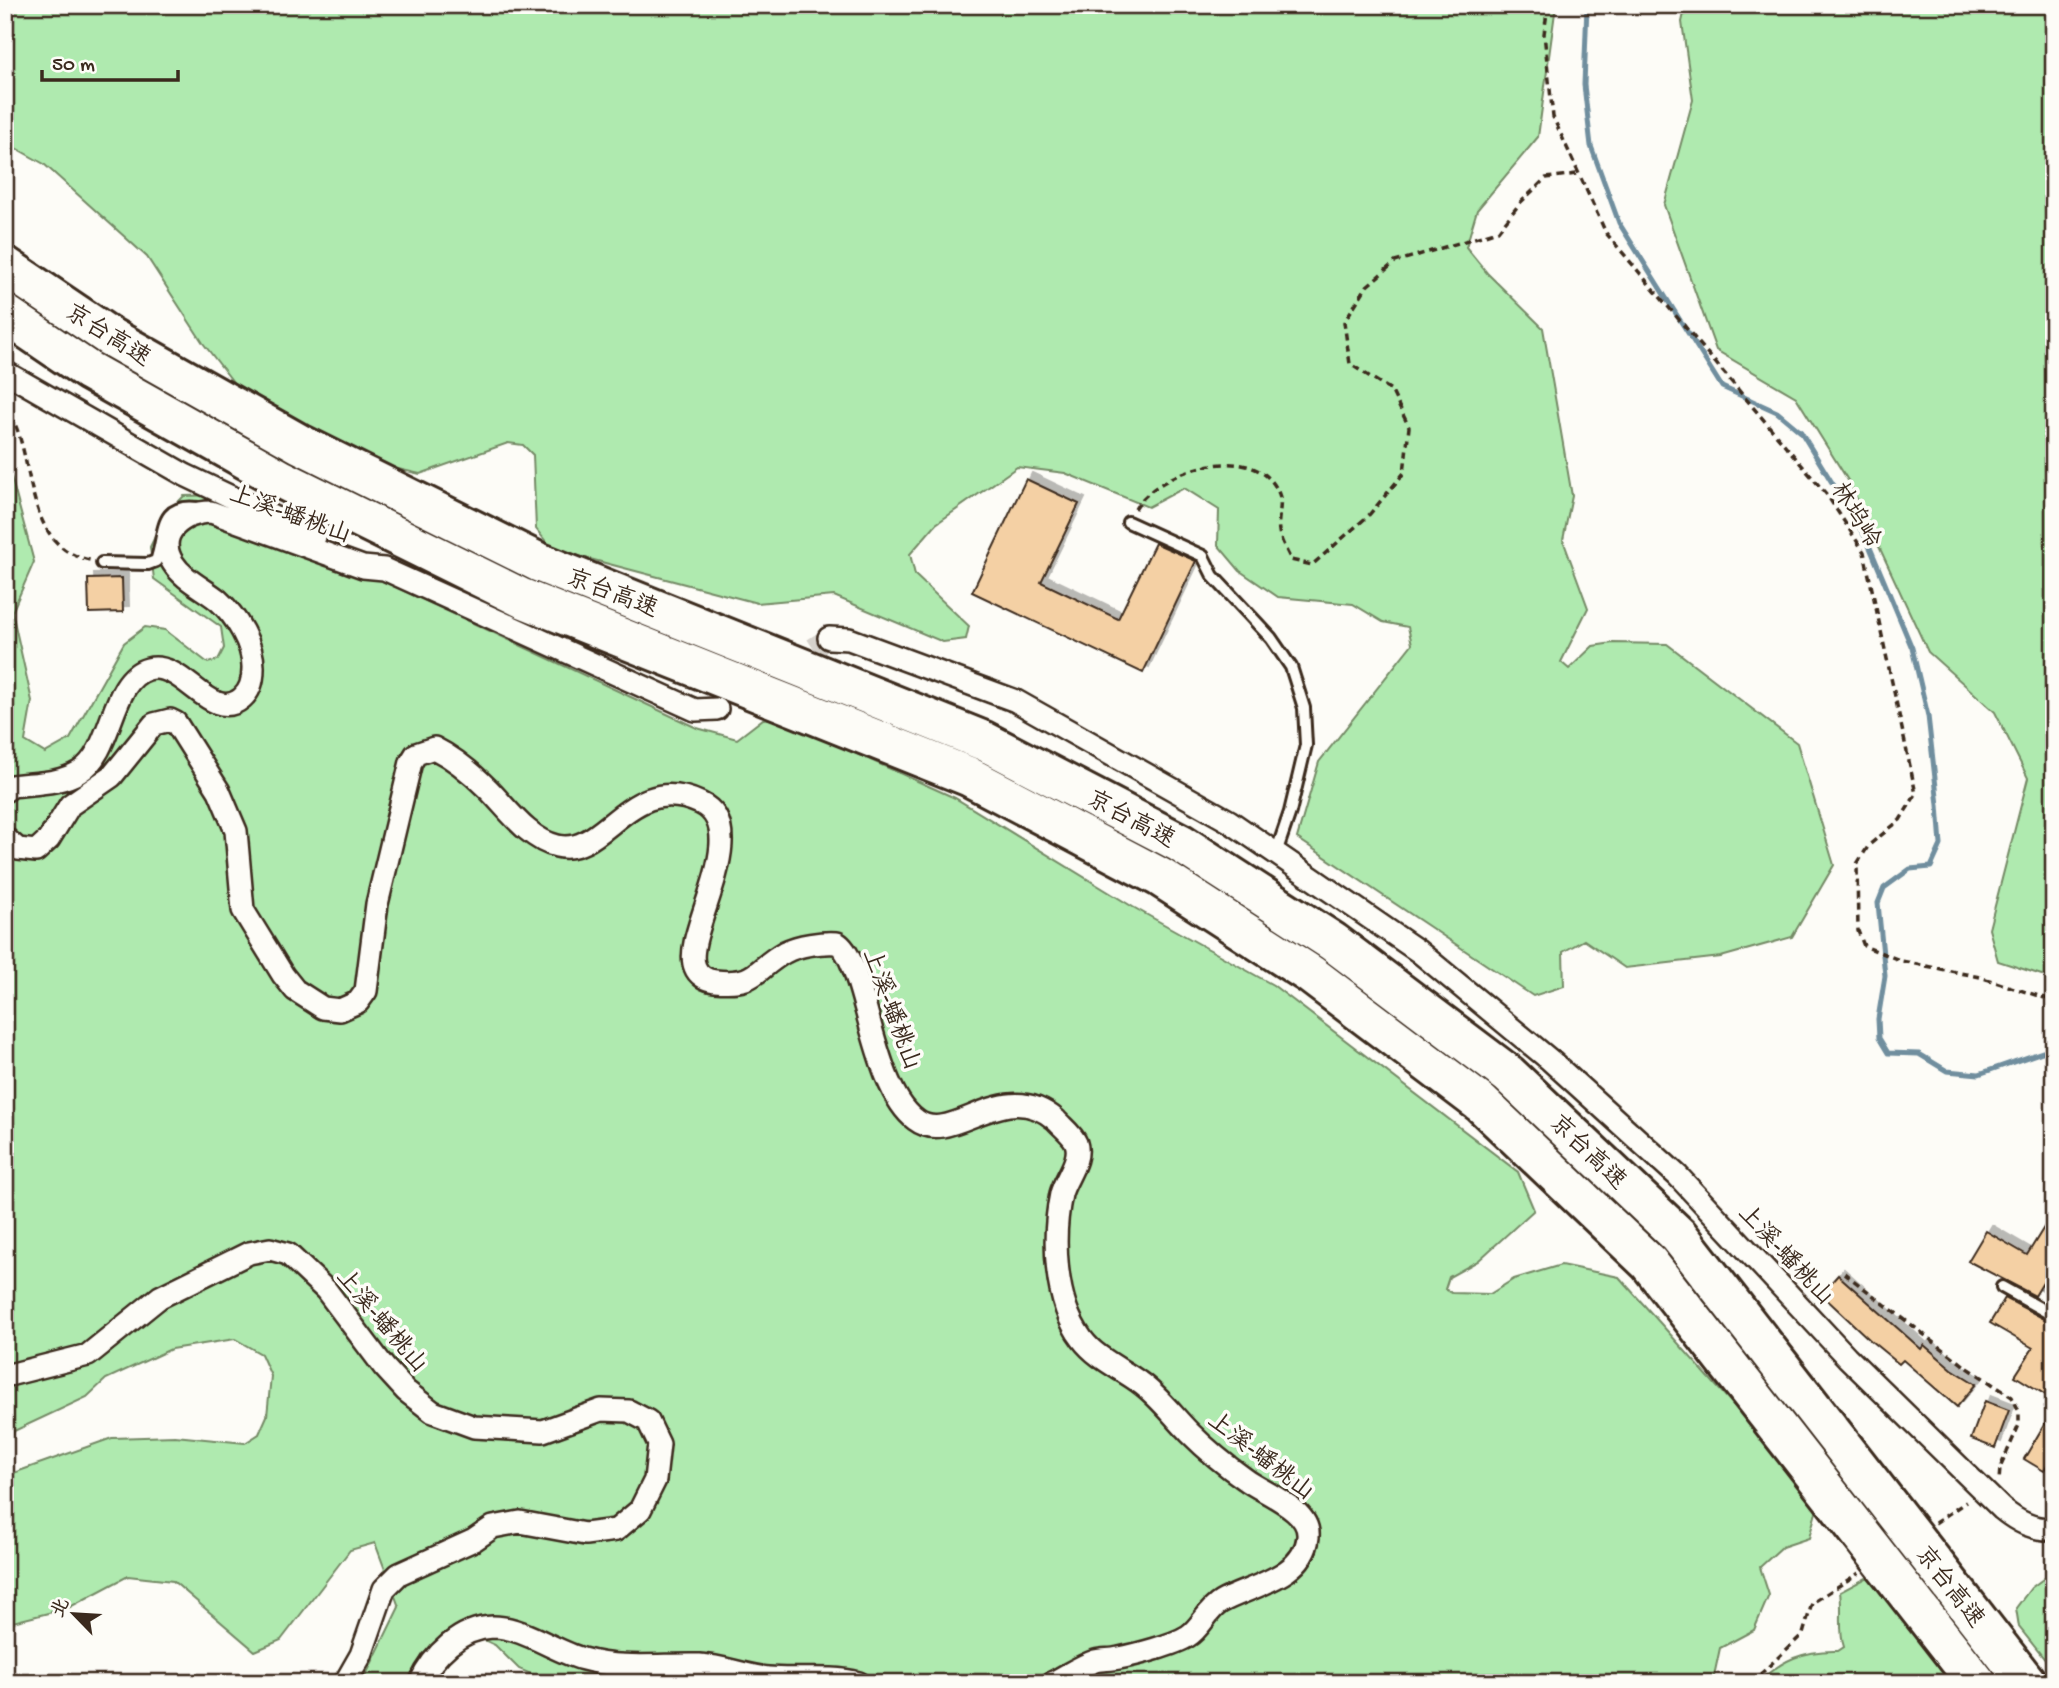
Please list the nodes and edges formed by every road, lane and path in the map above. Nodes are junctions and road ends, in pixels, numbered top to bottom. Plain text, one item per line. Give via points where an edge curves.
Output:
1 (1548, 5) edge
2 (1577, 174) junction
3 (5, 266) edge
4 (5, 314) edge
5 (5, 372) edge
6 (5, 404) edge
7 (211, 512) junction
8 (1128, 522) joint
9 (102, 563) joint
10 (384, 569) junction
11 (830, 638) tunnel mouth
12 (717, 709) dead end
13 (5, 791) edge
14 (5, 838) edge
15 (1276, 853) junction
16 (2054, 1001) edge
17 (1844, 1273) dead end
18 (2002, 1287) dead end
19 (2054, 1316) edge
20 (5, 1376) edge
21 (1999, 1483) dead end
22 (2054, 1529) edge
23 (345, 1683) edge
24 (420, 1683) edge
25 (859, 1683) edge
26 (1052, 1683) edge
27 (1977, 1683) edge
28 (2027, 1683) edge

1 - 2 path, 林坞岭 via 1544,34 1553,117
2 - 8 path via 1546,178 1499,231 1395,262 1367,286 1344,322 1350,364 1391,390 1409,427 1404,473 1369,515 1312,565 1292,560 1279,532 1280,495 1264,472 1231,462 1170,479 1142,498
2 - 16 path, 林坞岭 via 1606,233 1827,495 1864,552 1916,794 1900,820 1869,845 1857,864 1858,931 1864,946 1902,961 1980,977
3 - 28 highway, 京台高速 via 110,338 300,444 538,562 984,741 1180,843 1333,942 1508,1074 1679,1236
4 - 27 highway, 京台高速 via 89,371 281,479 522,598 968,776 1160,877 1310,974 1482,1104 1649,1263
5 - 10 street via 185,475
6 - 9 path via 18,431 38,512 64,552
7 - 9 lane via 184,507 170,515 156,561
7 - 10 street, 上溪-蟠桃山 via 363,567
7 - 13 street, 上溪-蟠桃山 via 183,517 173,527 169,553 183,574 220,602 248,642 253,670 245,695 224,706 178,675 150,668 136,674 126,687 98,754 82,771 64,780 12,786
8 - 15 lane via 1203,556 1213,576 1271,638 1291,667 1304,708 1306,745
10 - 12 street, 上溪-蟠桃山 via 695,710
11 - 15 street, 上溪-蟠桃山 via 849,639 1016,701 1230,821
14 - 26 street, 上溪-蟠桃山 via 18,849 36,851 50,839 70,805 113,776 154,724 176,723 219,791 236,831 243,909 295,990 323,1009 340,1010 358,1002 366,991 377,904 411,762 424,749 434,748 464,768 526,828 559,847 587,840 639,803 659,796 702,804 714,817 720,850 713,891 693,949 692,962 698,973 710,980 738,983 755,976 786,951 837,943 851,956 874,1049 915,1120 941,1128 986,1109 1015,1104 1044,1110 1061,1125 1076,1142 1076,1158 1062,1191 1057,1248 1064,1300 1080,1337 1139,1382 1208,1451 1307,1524 1306,1549 1285,1572 1218,1603 1187,1637 1096,1661
15 - 22 street, 上溪-蟠桃山 via 1418,951 1550,1060 1678,1175 1847,1357 2002,1509 2019,1522 2041,1530
17 - 21 path via 2012,1397 2019,1425 2000,1468
18 - 19 lane
20 - 23 street, 上溪-蟠桃山 via 88,1355 160,1297 249,1253 270,1249 288,1254 326,1290 384,1367 433,1412 474,1427 544,1431 601,1410 629,1412 648,1421 659,1444 655,1480 640,1510 616,1530 586,1534 520,1522 493,1527 399,1574 384,1589 361,1655
24 - 25 street via 435,1657 456,1639 494,1627 584,1660 625,1667 701,1665 767,1678 839,1678

